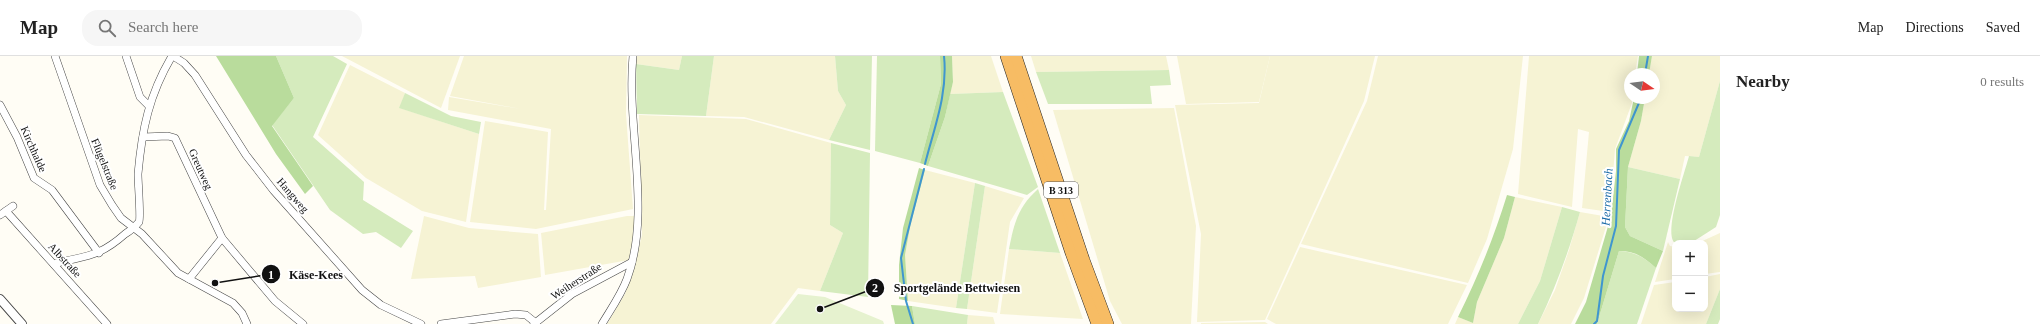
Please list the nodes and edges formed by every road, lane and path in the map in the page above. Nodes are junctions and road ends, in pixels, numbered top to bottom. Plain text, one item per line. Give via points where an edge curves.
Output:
1 (55, 56) edge
2 (126, 56) edge
3 (173, 56) edge
4 (633, 56) edge
5 (1006, 56) edge
6 (1016, 56) edge
7 (0, 105) edge
8 (149, 106) junction
9 (143, 136) junction
10 (13, 206) dead end
11 (3, 213) edge
12 (134, 227) junction
13 (222, 238) junction
14 (99, 253) junction
15 (632, 262) junction
16 (54, 264) junction
17 (189, 279) junction
18 (0, 299) edge
19 (535, 323) edge
20 (22, 324) edge
21 (108, 324) edge
22 (247, 324) edge
23 (303, 324) edge
24 (421, 324) edge
25 (441, 324) edge
26 (602, 324) edge
27 (1097, 324) edge
28 (1108, 324) edge

1 - 12 street, Flügelstraße via 100,185 117,213
2 - 8 street via 140,97
3 - 8 street via 158,81
3 - 24 street, Hangweg via 195,75 246,155 274,191 362,290 381,305
4 - 15 street via 631,83 638,210
5 - 27 highway, B 313
6 - 28 highway, B 313 via 1081,253
7 - 14 street, Kirchhalde via 34,178 52,190
8 - 9 street
9 - 12 street via 137,193 140,218
9 - 13 street, Greutweg via 175,138
10 - 11 street
11 - 16 street, Albstraße
12 - 14 street
12 - 17 street, Flügelstraße via 174,270
13 - 17 street
13 - 23 street, Greutweg via 274,301
14 - 16 street
15 - 19 street, Weiherstraße via 572,294
15 - 26 street via 624,286
16 - 21 street, Albstraße
17 - 22 street, Flügelstraße via 238,308
18 - 20 street
19 - 25 street via 530,316 521,314

